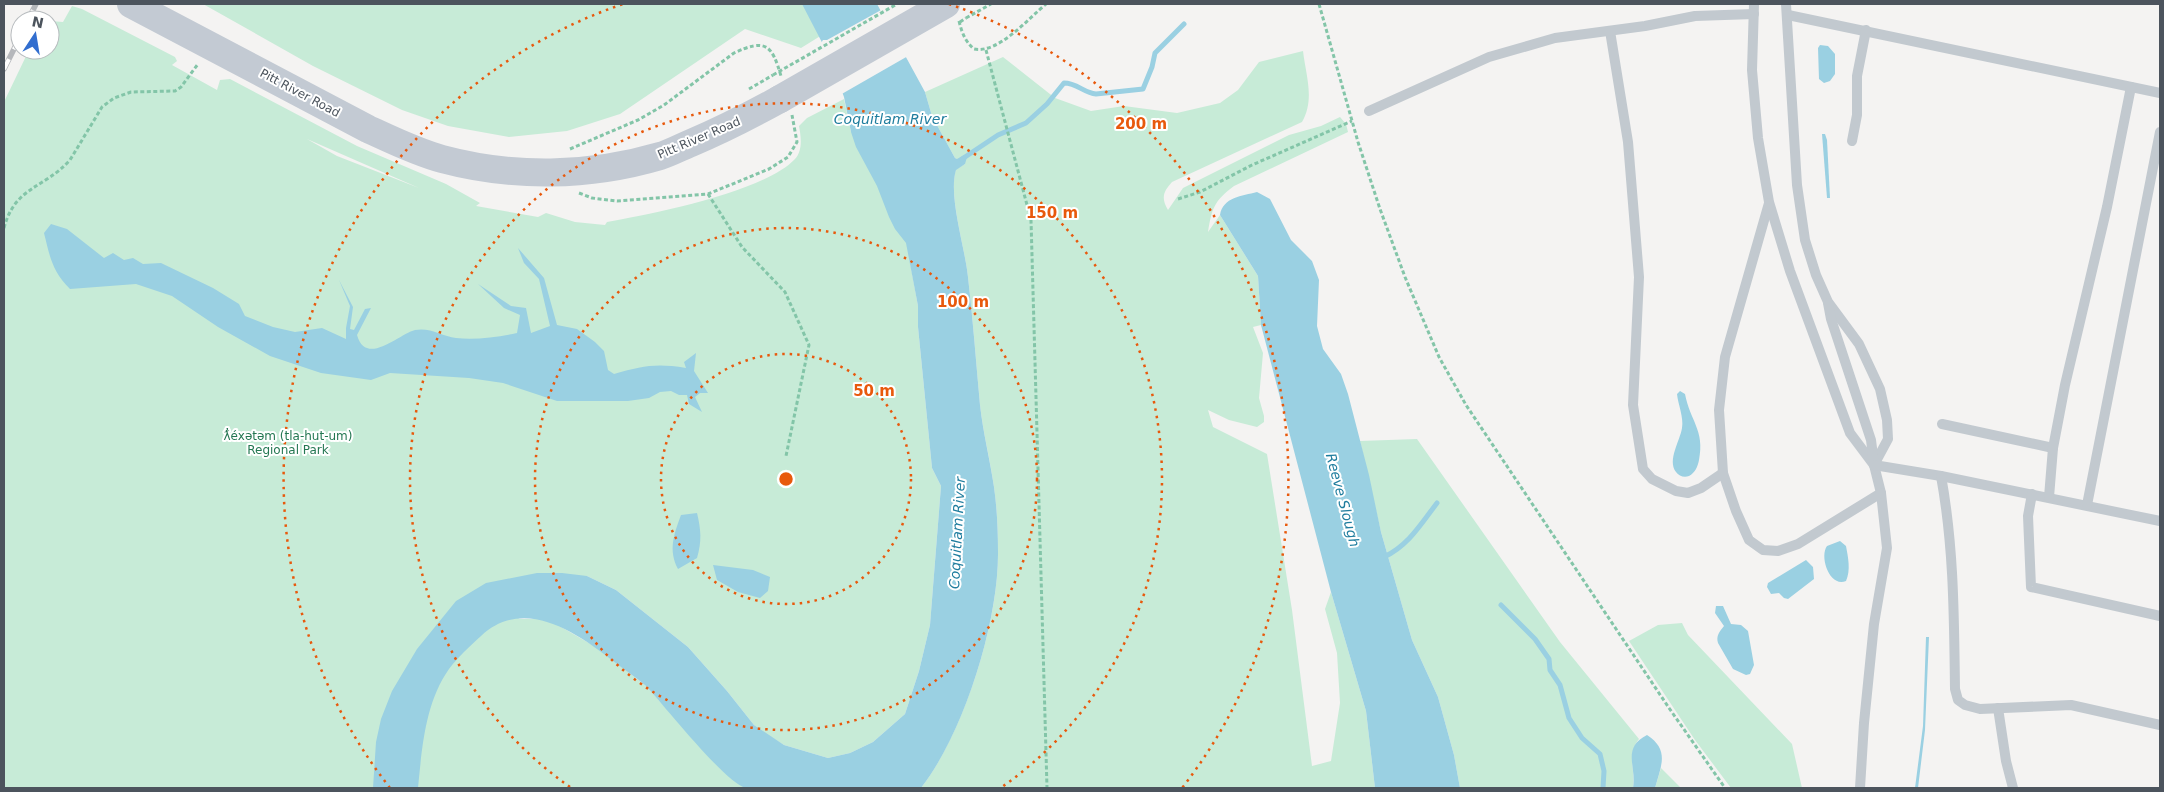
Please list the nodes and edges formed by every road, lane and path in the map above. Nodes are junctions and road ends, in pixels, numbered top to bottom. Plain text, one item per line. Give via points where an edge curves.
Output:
1 (131, 4) edge
2 (897, 4) edge
3 (991, 4) edge
4 (1046, 4) edge
5 (1319, 4) edge
6 (1786, 4) edge
7 (1754, 9) edge
8 (957, 13) edge
9 (1788, 15) junction
10 (1866, 30) junction
11 (1610, 31) junction
12 (986, 50) junction
13 (202, 58) dead end
14 (777, 87) junction
15 (2131, 87) junction
16 (746, 91) dead end
17 (2160, 93) edge
18 (1369, 112) dead end
19 (1352, 121) junction
20 (2160, 132) edge
21 (1852, 141) dead end
22 (583, 149) dead end
23 (567, 150) dead end
24 (708, 194) dead end
25 (1178, 199) dead end
26 (1769, 202) junction
27 (4, 228) edge
28 (1828, 302) junction
29 (1942, 424) dead end
30 (2053, 448) junction
31 (786, 456) dead end
32 (1874, 465) junction
33 (1723, 473) junction
34 (1941, 476) junction
35 (1881, 494) junction
36 (2032, 494) junction
37 (2049, 497) junction
38 (2087, 505) junction
39 (2160, 521) edge
40 (2160, 616) edge
41 (1998, 708) junction
42 (2160, 725) edge
43 (1047, 788) edge
44 (1725, 788) edge
45 (1860, 788) edge
46 (2013, 788) edge

1 - 14 main road, Pitt River Road via 368,129 441,159 490,169 532,173 595,170 661,156 734,124
2 - 14 path, bridge
3 - 8 path
4 - 12 path via 997,45
5 - 19 path
6 - 9 lane
7 - 11 lane
7 - 26 lane via 1752,70 1758,138
8 - 12 path via 962,34 970,46
8 - 14 main road, Pitt River Road, bridge
9 - 10 lane
9 - 28 lane via 1799,194 1805,240
10 - 15 lane
10 - 21 lane via 1857,76 1857,115
11 - 18 lane via 1555,38 1489,57
11 - 33 lane via 1628,142 1639,277 1633,405 1642,468 1652,479 1688,493
12 - 43 path via 1031,220
13 - 27 path via 175,91 131,92 102,107 70,160 14,203
14 - 16 path
15 - 17 lane
15 - 30 lane
19 - 25 path via 1200,192
19 - 44 path via 1396,252 1439,357 1480,426
20 - 38 lane
22 - 23 path
24 - 31 path via 742,247 785,292 809,345
26 - 32 lane via 1790,272 1850,433
26 - 33 lane via 1725,357 1719,410
28 - 32 lane via 1830,319 1871,440
28 - 32 lane via 1859,344 1880,389 1888,439
29 - 30 lane
30 - 37 lane
32 - 34 lane
32 - 35 lane
33 - 35 lane via 1749,540 1763,550 1778,551 1798,544
34 - 36 lane
34 - 41 lane via 1954,576 1955,689 1958,700 1965,705 1980,709
35 - 45 lane via 1887,548 1874,624
36 - 37 lane
36 - 40 lane via 2028,516 2031,587
37 - 38 lane
38 - 39 lane
41 - 42 lane via 2071,705
41 - 46 lane

